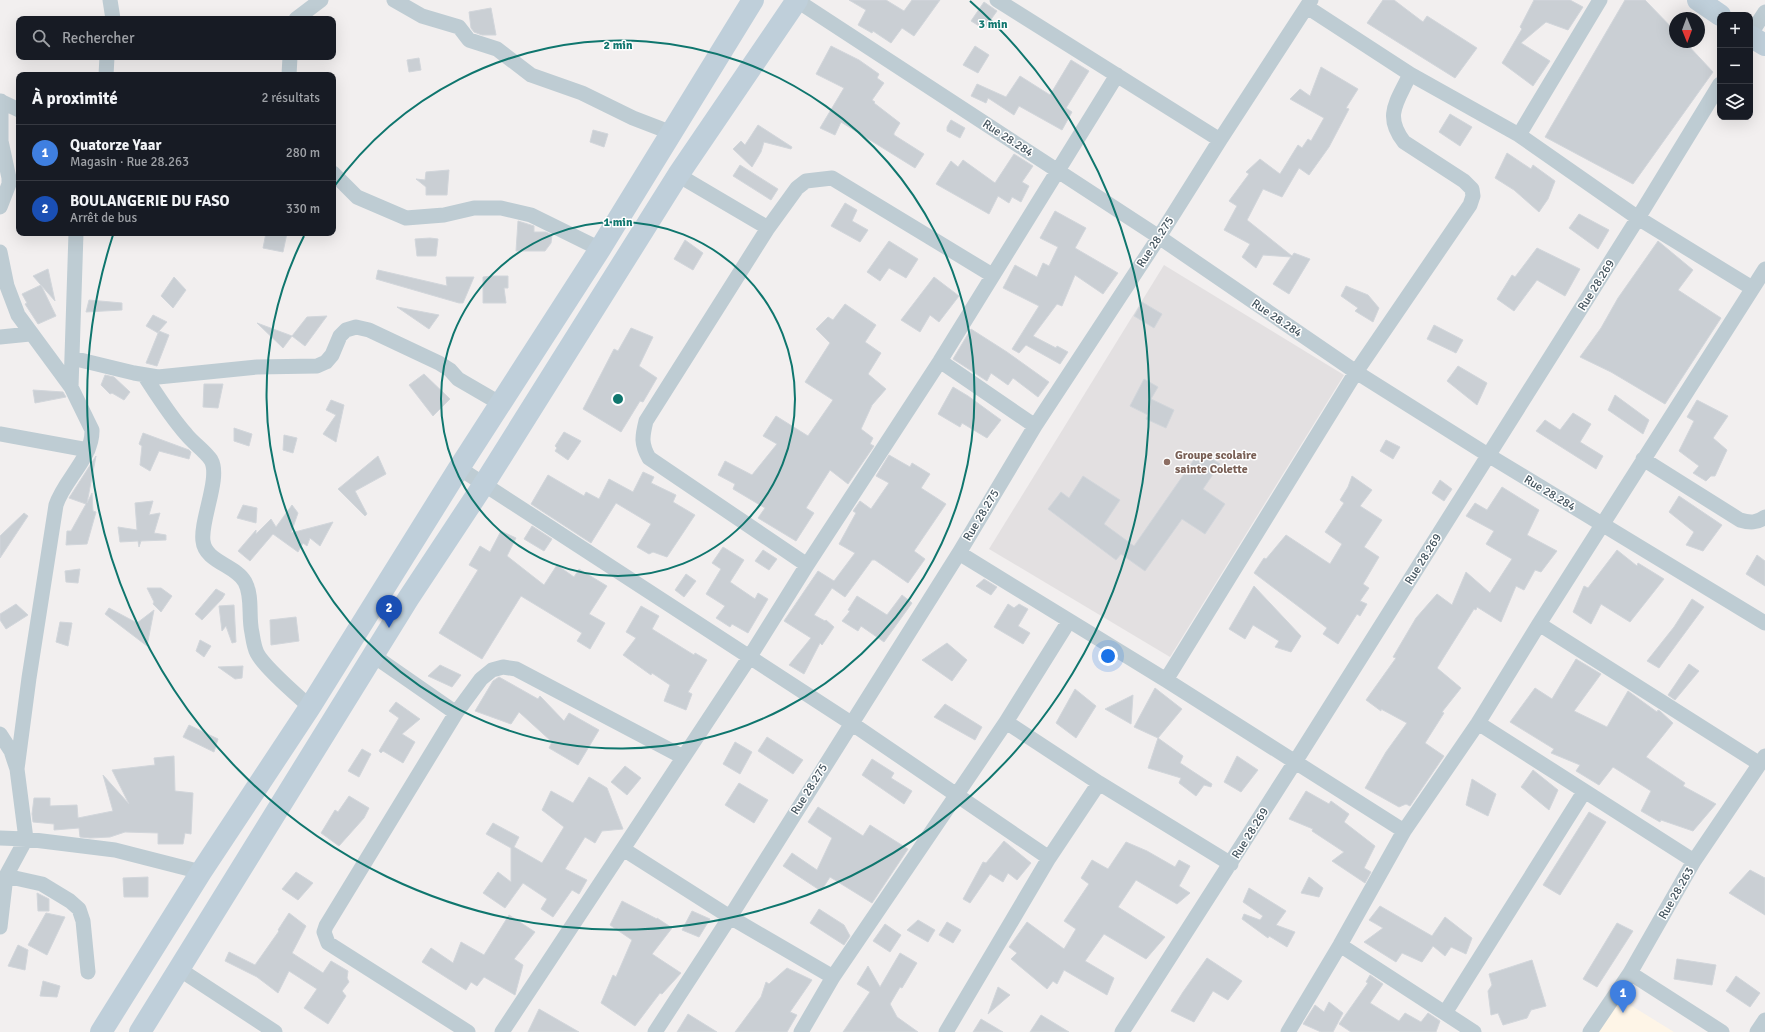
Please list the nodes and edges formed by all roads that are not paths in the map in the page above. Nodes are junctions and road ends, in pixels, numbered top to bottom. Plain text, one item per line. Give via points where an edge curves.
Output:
1 (110, 0) edge
2 (300, 0) edge
3 (321, 0) edge
4 (394, 0) edge
5 (753, 0) edge
6 (797, 0) edge
7 (997, 0) edge
8 (1600, 0) edge
9 (1698, 0) edge
10 (1309, 3) edge
11 (1765, 12) edge
12 (1717, 13) edge
13 (113, 16) edge
14 (296, 16) edge
15 (299, 16) edge
16 (1753, 30) edge
17 (1753, 37) edge
18 (1765, 45) edge
19 (107, 60) edge
20 (290, 60) edge
21 (106, 72) edge
22 (288, 72) edge
23 (1410, 74) junction
24 (1117, 75) junction
25 (1717, 89) edge
26 (0, 101) edge
27 (16, 109) edge
28 (672, 133) junction
29 (1519, 135) junction
30 (1220, 140) junction
31 (1059, 171) junction
32 (678, 175) junction
33 (336, 176) edge
34 (0, 207) edge
35 (1638, 218) junction
36 (768, 228) junction
37 (76, 236) edge
38 (1159, 237) junction
39 (600, 249) junction
40 (0, 252) edge
41 (1765, 269) edge
42 (992, 275) junction
43 (1752, 288) junction
44 (30, 334) junction
45 (0, 337) edge
46 (72, 358) junction
47 (940, 361) junction
48 (1356, 372) junction
49 (144, 375) junction
50 (71, 387) junction
51 (501, 404) junction
52 (1035, 426) junction
53 (0, 434) edge
54 (88, 450) junction
55 (1488, 455) junction
56 (1643, 460) junction
57 (459, 468) junction
58 (484, 484) junction
59 (1765, 517) edge
60 (1602, 524) junction
61 (959, 552) junction
62 (807, 565) junction
63 (1069, 621) junction
64 (1765, 623) edge
65 (1539, 624) junction
66 (374, 656) junction
67 (749, 658) junction
68 (1166, 680) junction
69 (310, 707) junction
70 (456, 713) junction
71 (1006, 722) junction
72 (850, 723) junction
73 (1478, 724) junction
74 (0, 734) edge
75 (683, 757) junction
76 (1762, 760) edge
77 (1295, 762) junction
78 (18, 769) junction
79 (1099, 782) junction
80 (1584, 792) junction
81 (955, 795) junction
82 (1404, 831) junction
83 (0, 838) edge
84 (26, 839) junction
85 (623, 849) junction
86 (1049, 858) junction
87 (1694, 861) junction
88 (1231, 864) junction
89 (201, 872) junction
90 (6, 876) junction
91 (730, 917) junction
92 (0, 926) edge
93 (1340, 945) junction
94 (179, 969) junction
95 (88, 972) dead end
96 (1630, 973) junction
97 (833, 977) junction
98 (1445, 1013) junction
99 (1765, 1020) edge
100 (101, 1032) edge
101 (140, 1032) edge
102 (275, 1032) edge
103 (468, 1032) edge
104 (502, 1032) edge
105 (655, 1032) edge
106 (801, 1032) edge
107 (946, 1032) edge
108 (1122, 1032) edge
109 (1288, 1032) edge
110 (1474, 1032) edge
111 (1590, 1032) edge
112 (1722, 1032) edge
113 (1757, 1032) edge

1 - 13 street
2 - 14 street
3 - 15 street
4 - 28 street via 422,16 459,27 468,40 497,49 531,75 582,93 633,118
5 - 28 main road
6 - 31 street, Rue 28.284
6 - 32 main road
7 - 24 street
8 - 29 street
9 - 12 main road
10 - 23 street
10 - 30 street, Rue 28.275
11 - 16 street
17 - 18 main road
19 - 21 street
20 - 22 street
23 - 29 street
23 - 48 street via 1392,113 1397,133 1404,142 1464,181 1472,189 1473,196 1470,205
24 - 30 street
24 - 31 street
25 - 35 street, Rue 28.269
26 - 27 street
26 - 34 street via 2,141 9,184
28 - 39 main road
29 - 35 street
30 - 38 street, Rue 28.275
31 - 38 street, Rue 28.284
31 - 42 street
32 - 36 street
32 - 58 main road
33 - 39 street via 357,197 406,218 444,215 478,207 506,208 531,215
35 - 43 street
35 - 55 street, Rue 28.269
36 - 42 street via 797,188 806,181 832,178
36 - 62 street via 646,421 642,436 643,448 649,458
37 - 46 street
38 - 48 street, Rue 28.284
38 - 52 street, Rue 28.275
39 - 51 main road
40 - 44 street via 12,302
41 - 43 street
42 - 47 street
43 - 56 street
44 - 45 street
44 - 50 street
46 - 49 street
46 - 50 street
47 - 52 street
47 - 62 street
48 - 55 street, Rue 28.284
48 - 68 street
49 - 51 street via 158,377 257,367 321,365 332,355 340,336 346,330 356,327 369,330 440,363 458,378
49 - 69 street via 169,414 211,461 212,482 203,541 207,551 245,581 257,654 266,666
50 - 54 street via 92,430
51 - 57 main road
52 - 61 street, Rue 28.275
53 - 54 street
54 - 78 street via 63,488 56,505 29,678
55 - 60 street, Rue 28.284
55 - 77 street, Rue 28.269
56 - 59 street via 1740,520 1758,521
56 - 60 street
57 - 58 street
57 - 69 main road
58 - 66 main road via 408,599
58 - 67 street
60 - 64 street, Rue 28.284
60 - 65 street
61 - 63 street
61 - 72 street, Rue 28.275
62 - 67 street
63 - 68 street
63 - 71 street
65 - 73 street
65 - 76 street
66 - 70 street
66 - 94 main road
67 - 72 street
67 - 75 street
68 - 77 street
69 - 89 main road
70 - 75 street via 481,679 492,670 503,667 516,669
70 - 103 street via 324,932 328,943
71 - 79 street
71 - 81 street
72 - 81 street
72 - 91 street, Rue 28.275
73 - 80 street
73 - 82 street
74 - 78 street via 11,751
75 - 85 street
76 - 87 street, Rue 28.263
77 - 82 street
77 - 88 street, Rue 28.269
78 - 84 street
79 - 86 street
79 - 88 street
80 - 87 street
80 - 98 street
81 - 86 street
81 - 97 street
82 - 93 street
83 - 84 street
84 - 89 street via 115,850
84 - 90 street
85 - 91 street
85 - 104 street
86 - 107 street
87 - 96 street, Rue 28.263
88 - 108 street, Rue 28.269
89 - 100 main road
90 - 92 street
90 - 95 street via 42,884 79,909
91 - 97 street
91 - 105 street, Rue 28.275
93 - 98 street
93 - 109 street
94 - 101 main road
94 - 102 street
96 - 111 street, Rue 28.263
96 - 112 street
97 - 106 street
98 - 110 street
99 - 113 street

